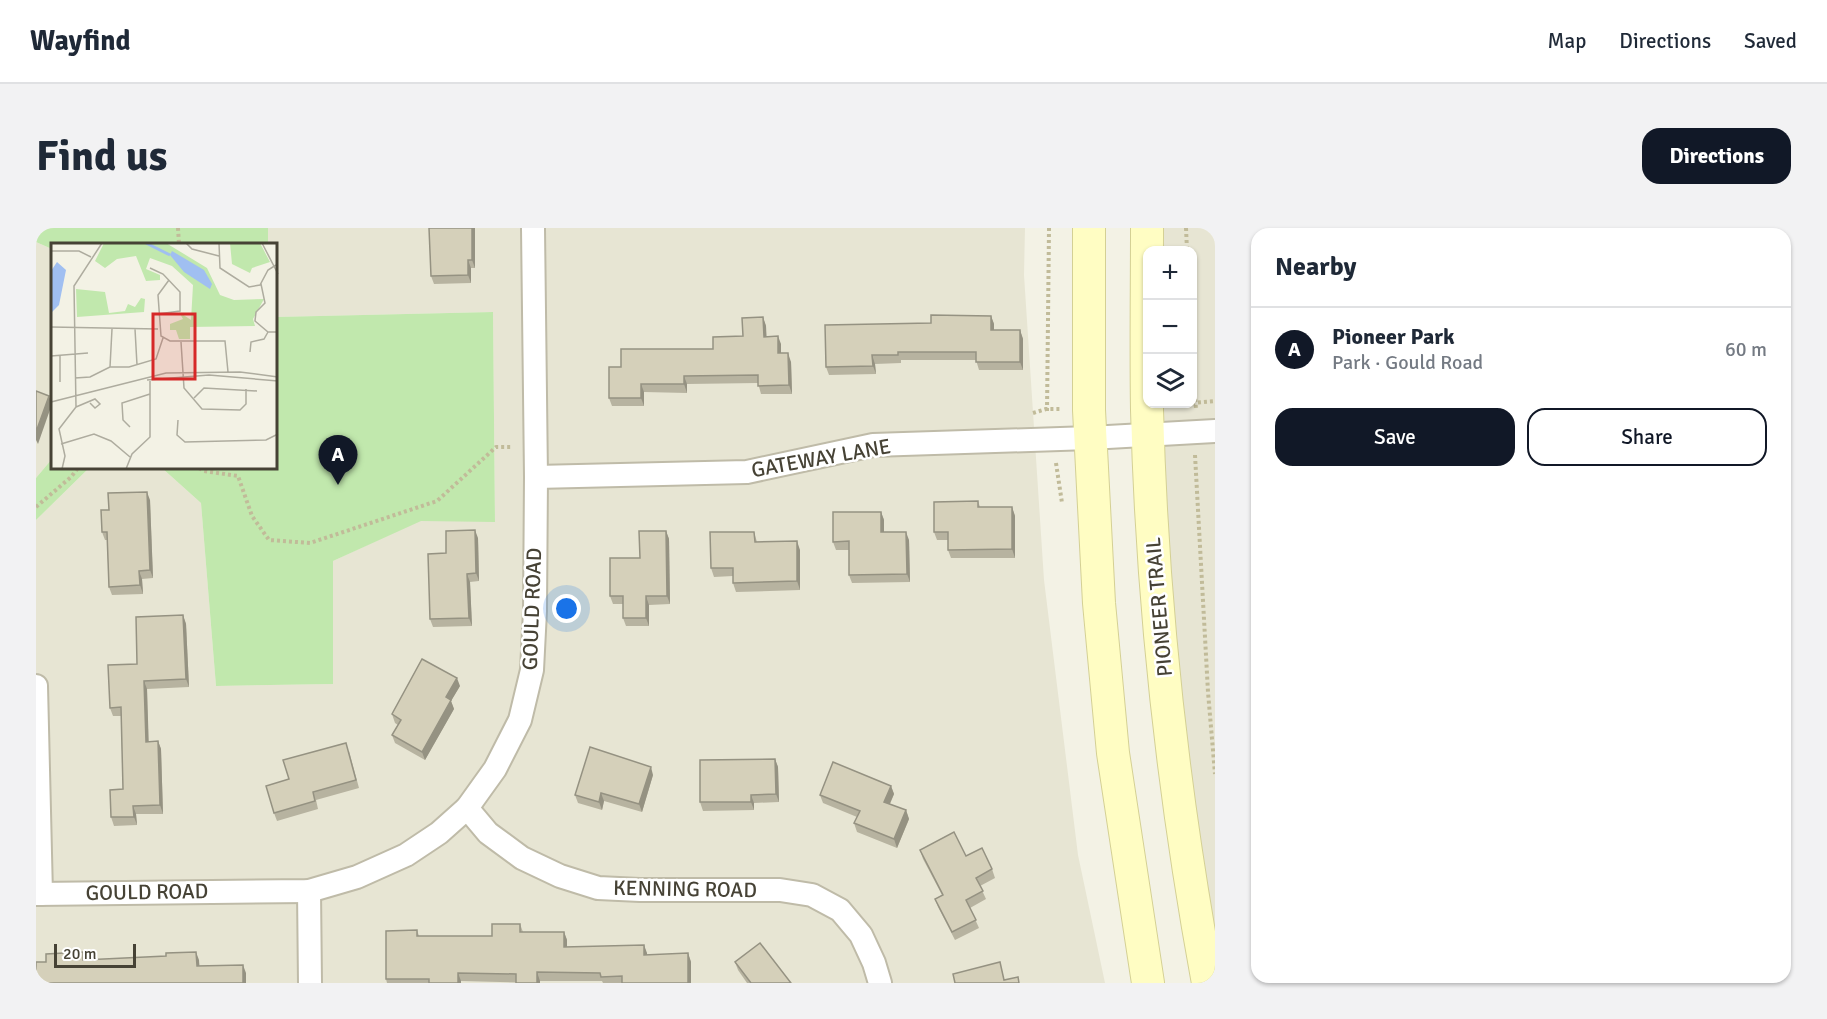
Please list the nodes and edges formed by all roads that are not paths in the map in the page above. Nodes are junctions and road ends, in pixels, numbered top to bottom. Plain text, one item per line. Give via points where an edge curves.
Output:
1 (533, 228) edge
2 (1089, 228) edge
3 (1147, 228) edge
4 (1204, 432) edge
5 (1148, 436) junction
6 (1090, 438) junction
7 (536, 477) junction
8 (36, 686) edge
9 (466, 808) junction
10 (309, 891) junction
11 (39, 894) edge
12 (310, 983) edge
13 (880, 983) edge
14 (1148, 983) edge
15 (1208, 983) edge

1 - 7 street, GOULD ROAD
2 - 6 main road
3 - 5 main road, PIONEER TRAIL
4 - 5 street, GATEWAY LANE
5 - 6 street, GATEWAY LANE
5 - 15 main road, PIONEER TRAIL via 1171,743
6 - 7 street, GATEWAY LANE via 873,444 747,472
6 - 14 main road via 1099,603 1113,753
7 - 9 street, GOULD ROAD via 532,670 520,720 495,769
8 - 11 street
9 - 10 street, GOULD ROAD via 440,833 406,855 357,877
9 - 13 street, KENNING ROAD via 488,833 522,858 598,888 780,890 812,896 840,910 861,935
10 - 11 street, GOULD ROAD
10 - 12 street

